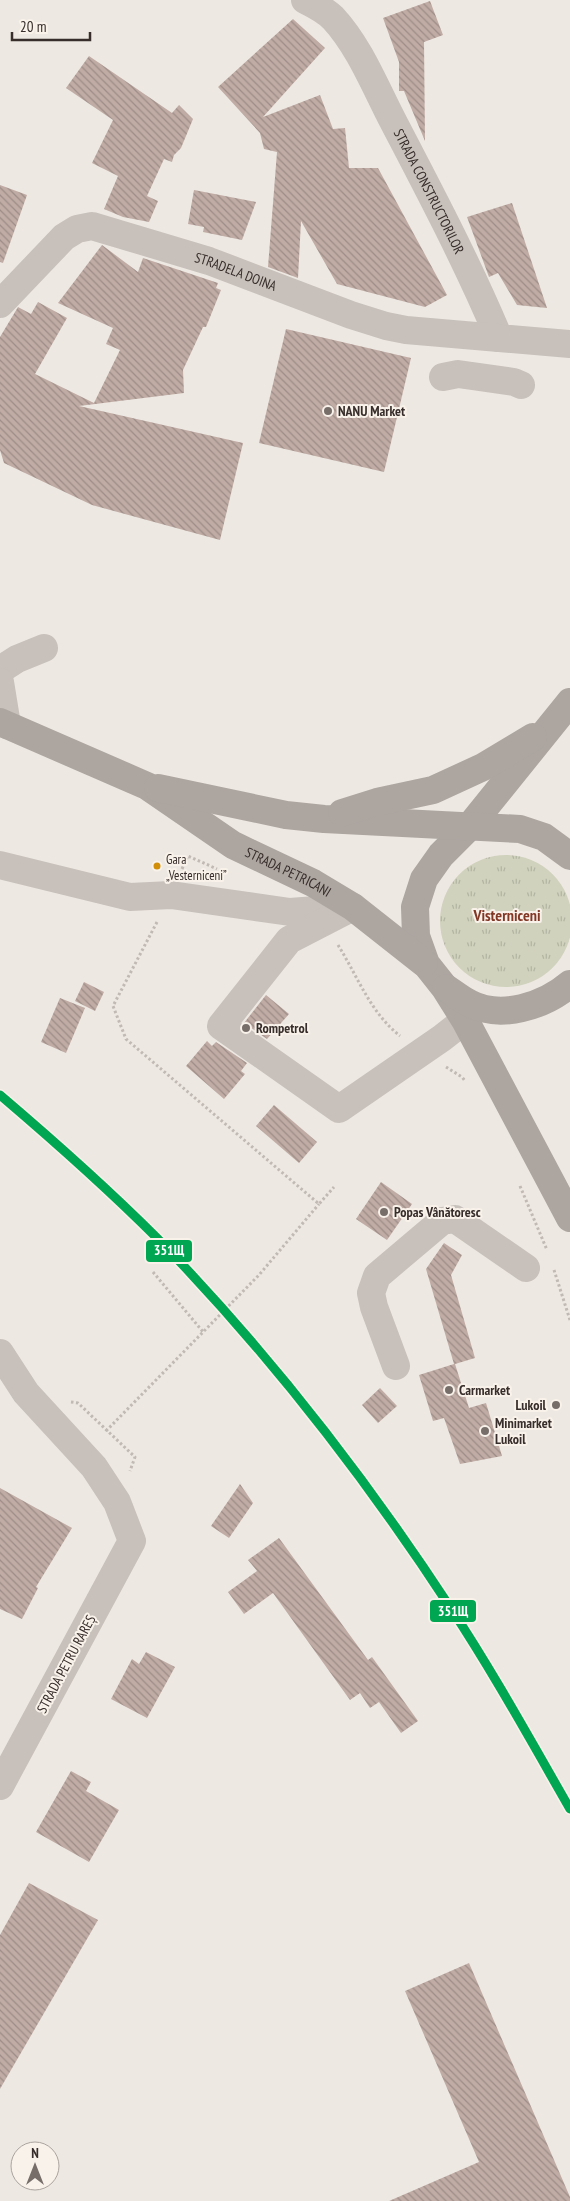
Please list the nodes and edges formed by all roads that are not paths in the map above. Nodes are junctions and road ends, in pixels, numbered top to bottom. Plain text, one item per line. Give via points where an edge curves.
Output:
1 (305, 0) edge
2 (0, 304) edge
3 (499, 338) junction
4 (570, 344) edge
5 (443, 377) dead end
6 (521, 385) dead end
7 (44, 648) dead end
8 (0, 670) edge
9 (0, 682) edge
10 (570, 702) edge
11 (3, 724) edge
12 (549, 728) junction
13 (147, 786) junction
14 (324, 819) junction
15 (470, 826) junction
16 (570, 856) edge
17 (0, 865) edge
18 (353, 907) junction
19 (426, 964) junction
20 (570, 984) edge
21 (445, 988) junction
22 (465, 1020) junction
23 (570, 1218) edge
24 (526, 1268) dead end
25 (0, 1353) edge
26 (396, 1366) dead end
27 (0, 1786) edge

1 - 3 street, STRADA CONSTRUCTORILOR via 333,18 361,60 451,233
2 - 3 street, STRADELA DOINA via 64,237 77,229 92,226 209,261 386,326
3 - 4 street
5 - 6 street via 458,374
7 - 8 street
9 - 11 street
10 - 12 main road
11 - 13 main road, STRADA PETRICANI
12 - 14 main road via 483,767 433,790 378,802
12 - 15 main road
13 - 14 main road, STRADA PETRICANI via 286,815
13 - 18 main road, STRADA PETRICANI via 234,845 313,883
14 - 15 main road, STRADA PETRICANI
15 - 16 main road, STRADA PETRICANI via 520,830 544,837
15 - 19 main road via 441,855 424,879 415,907 416,936
17 - 18 street via 130,897 172,895 290,912
18 - 19 main road, STRADA PETRICANI
18 - 22 street via 289,940 220,1026 339,1109
19 - 21 main road
20 - 21 main road via 557,995 531,1007 501,1010 471,1004
21 - 22 main road
22 - 23 main road
24 - 26 street via 455,1219 442,1222 377,1276 371,1293
25 - 27 street, STRADA PETRU RAREȘ via 26,1394 94,1467 117,1502 132,1541

